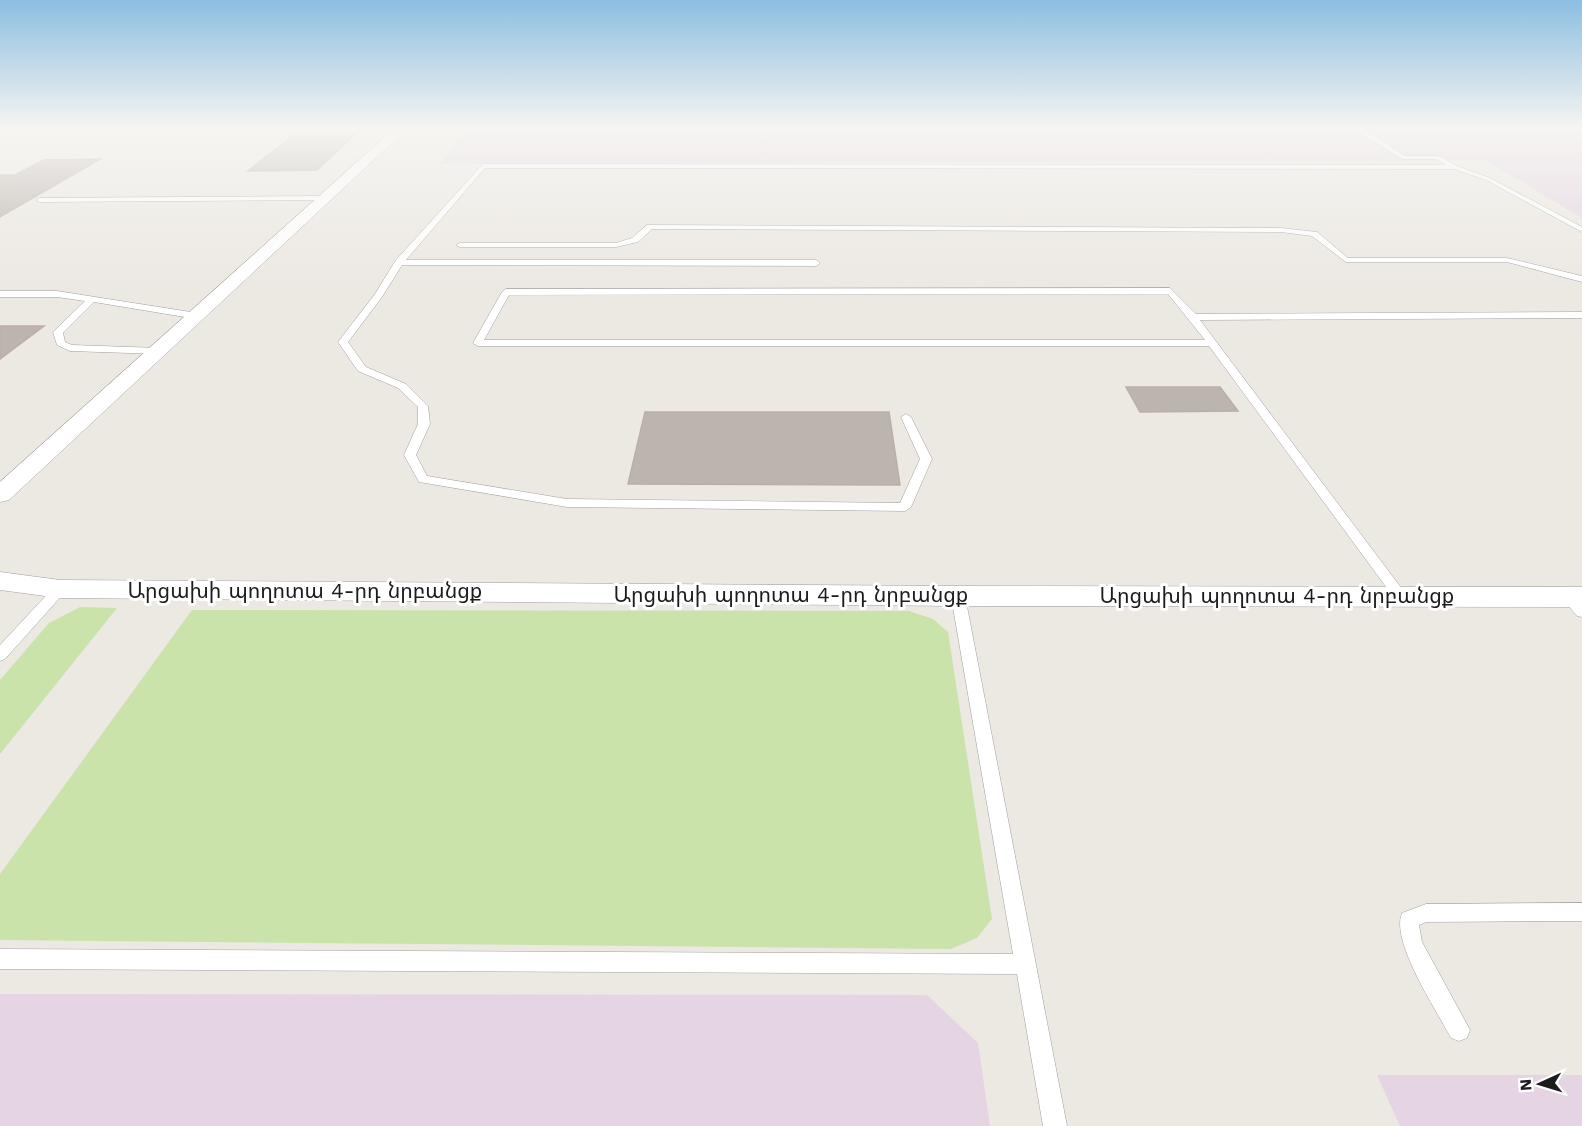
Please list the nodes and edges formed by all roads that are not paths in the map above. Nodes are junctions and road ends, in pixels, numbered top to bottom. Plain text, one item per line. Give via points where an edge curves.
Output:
1 (346, 180) edge
2 (471, 180) edge
3 (1489, 180) edge
4 (326, 198) junction
5 (40, 200) dead end
6 (1582, 230) edge
7 (460, 245) dead end
8 (399, 262) junction
9 (816, 263) dead end
10 (1582, 279) edge
11 (0, 294) edge
12 (92, 299) junction
13 (1582, 315) edge
14 (197, 316) junction
15 (1192, 317) junction
16 (1212, 343) junction
17 (159, 351) junction
18 (906, 417) dead end
19 (0, 495) edge
20 (0, 581) edge
21 (60, 589) junction
22 (958, 596) junction
23 (1400, 596) junction
24 (1577, 602) edge
25 (0, 655) edge
26 (1582, 912) edge
27 (0, 959) edge
28 (1023, 964) junction
29 (1459, 1030) dead end
30 (1055, 1126) edge

1 - 4 street
2 - 8 lane
3 - 6 lane
4 - 5 lane
4 - 14 street
7 - 10 lane via 616,245 635,240 650,227 1281,230 1314,234 1346,260 1507,260
8 - 9 lane
8 - 18 lane via 343,342 362,369 402,386 423,406 424,424 410,455 423,479 567,503 905,507 926,459
11 - 12 lane via 57,294
12 - 14 lane
12 - 17 lane via 58,332 60,344 70,348
13 - 15 lane
14 - 17 street
15 - 16 lane
15 - 16 lane via 1170,291 506,292 478,342
16 - 23 lane
17 - 19 street
20 - 21 street, Արցախի պողոտա 4-րդ նրբանցք
21 - 22 street, Արցախի պողոտա 4-րդ նրբանցք
21 - 25 lane
22 - 23 street, Արցախի պողոտա 4-րդ նրբանցք
22 - 28 lane
23 - 24 street, Արցախի պողոտա 4-րդ նրբանցք
26 - 29 lane via 1426,913 1409,920 1412,944
27 - 28 lane
28 - 30 lane

